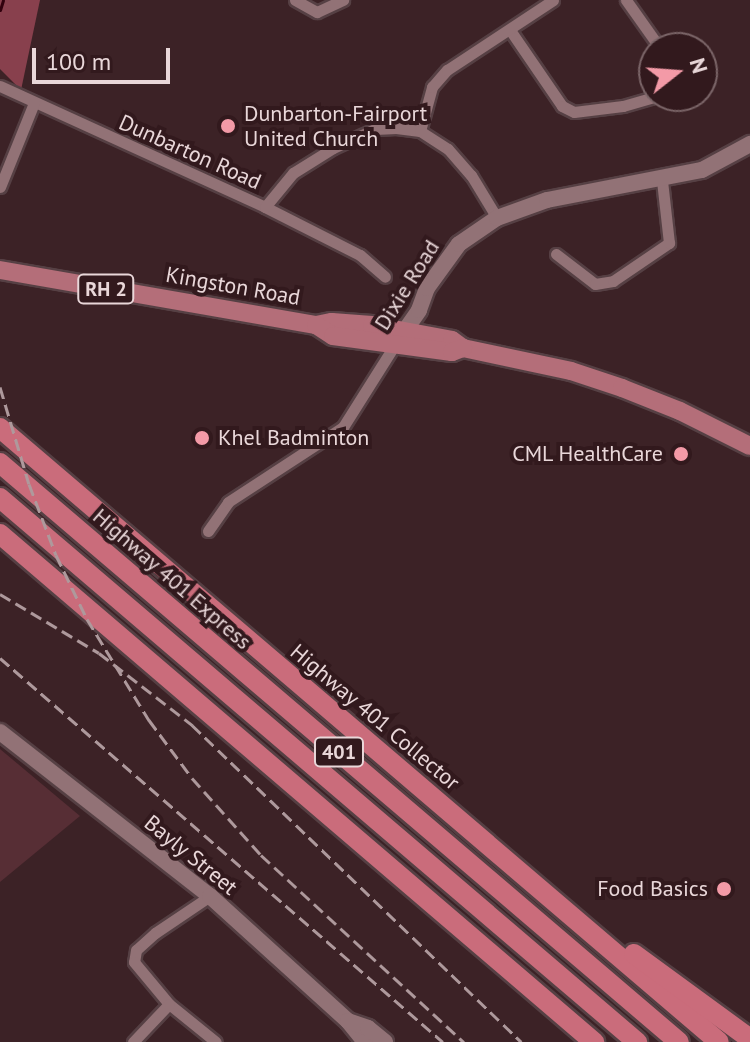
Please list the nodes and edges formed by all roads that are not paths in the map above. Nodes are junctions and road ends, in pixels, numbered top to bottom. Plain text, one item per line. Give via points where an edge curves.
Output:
1 (295, 0) edge
2 (343, 0) edge
3 (553, 0) edge
4 (626, 0) edge
5 (510, 30) junction
6 (649, 32) edge
7 (0, 86) edge
8 (638, 102) edge
9 (34, 103) junction
10 (420, 131) junction
11 (750, 144) edge
12 (662, 181) junction
13 (0, 187) edge
14 (265, 207) junction
15 (497, 218) junction
16 (556, 254) dead end
17 (0, 270) edge
18 (385, 277) dead end
19 (400, 336) junction
20 (0, 428) edge
21 (750, 446) edge
22 (0, 463) edge
23 (0, 498) edge
24 (208, 531) dead end
25 (0, 534) edge
26 (0, 732) edge
27 (543, 890) junction
28 (210, 896) junction
29 (169, 1004) junction
30 (348, 1021) junction
31 (750, 1039) edge
32 (133, 1042) edge
33 (216, 1042) edge
34 (365, 1042) edge
35 (385, 1042) edge
36 (594, 1042) edge
37 (637, 1042) edge
38 (679, 1042) edge
39 (719, 1042) edge

1 - 2 street via 317,12
3 - 5 street
4 - 6 street
5 - 8 street via 562,106 574,112
5 - 10 street via 447,70 432,87
7 - 9 street, Dunbarton Road
9 - 13 street
9 - 14 street, Dunbarton Road
10 - 14 street, Dunbarton Road via 375,129 351,138 293,173
10 - 15 street via 464,166
11 - 12 main road, Dixie Road via 702,170
12 - 15 main road, Dixie Road via 547,200
12 - 16 street via 669,243 613,281 595,284
14 - 18 street via 360,255
15 - 19 main road, Dixie Road via 459,244
17 - 19 main road, Kingston Road / RH 2
19 - 21 main road, Kingston Road / RH 2 via 452,340 463,348 571,371 680,411
19 - 24 street, Dixie Road via 343,427 228,502
20 - 27 highway, Highway 401 Collector / 401
22 - 38 highway, Highway 401 Express / 401
23 - 37 highway, 401
25 - 36 highway, 401
26 - 28 main road, Bayly Street
27 - 31 highway
27 - 39 highway, Highway 401 Collector / 401
28 - 29 street via 136,950 134,962 140,973
28 - 30 main road, Bayly Street
29 - 32 street
29 - 33 street
30 - 34 main road, Bayly Street
30 - 35 main road, Bayly Street

